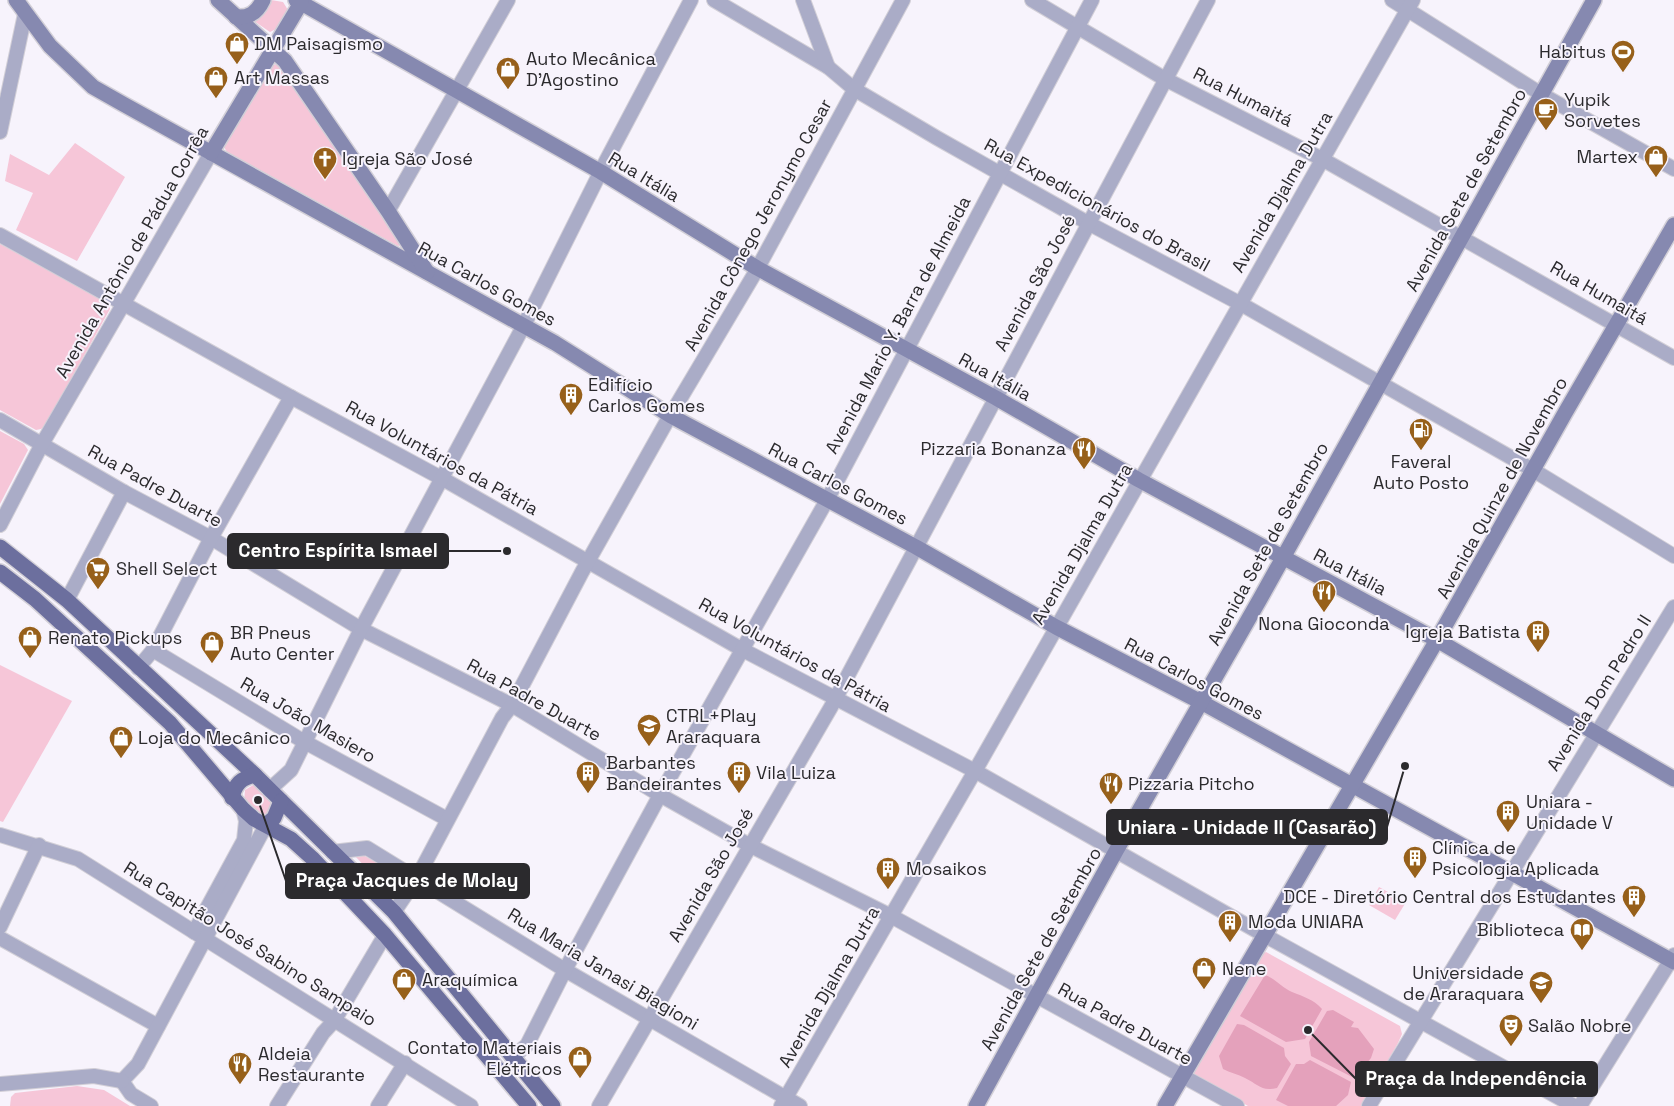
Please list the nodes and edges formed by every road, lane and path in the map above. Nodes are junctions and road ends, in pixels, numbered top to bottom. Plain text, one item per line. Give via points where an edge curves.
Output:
1 (16, 0) edge
2 (218, 0) edge
3 (263, 0) edge
4 (508, 0) edge
5 (691, 0) edge
6 (714, 0) edge
7 (803, 0) edge
8 (903, 0) edge
9 (1032, 0) edge
10 (1092, 0) edge
11 (1208, 0) edge
12 (1392, 0) edge
13 (1594, 0) edge
14 (300, 1) edge
15 (1411, 5) edge
16 (25, 14) junction
17 (236, 17) junction
18 (1076, 28) junction
19 (273, 50) junction
20 (828, 68) junction
21 (1165, 79) junction
22 (854, 89) junction
23 (457, 91) junction
24 (1541, 94) junction
25 (0, 132) edge
26 (211, 153) junction
27 (1322, 159) junction
28 (1674, 169) edge
29 (601, 172) junction
30 (1000, 174) junction
31 (388, 211) junction
32 (1088, 224) junction
33 (1674, 225) edge
34 (0, 235) edge
35 (1462, 236) junction
36 (757, 268) junction
37 (428, 274) junction
38 (124, 302) junction
39 (1241, 304) junction
40 (524, 325) junction
41 (1616, 325) junction
42 (906, 349) junction
43 (1674, 358) edge
44 (1379, 383) junction
45 (291, 397) junction
46 (996, 398) junction
47 (671, 416) junction
48 (0, 420) edge
49 (42, 444) junction
50 (1533, 470) junction
51 (443, 479) junction
52 (1139, 480) junction
53 (124, 492) junction
54 (827, 500) junction
55 (0, 526) edge
56 (211, 538) junction
57 (916, 546) junction
58 (0, 548) edge
59 (1674, 556) edge
60 (1283, 557) junction
61 (589, 560) junction
62 (0, 572) edge
63 (67, 600) junction
64 (1674, 607) edge
65 (1056, 627) junction
66 (361, 629) junction
67 (1437, 640) junction
68 (153, 650) junction
69 (743, 650) junction
70 (138, 668) junction
71 (834, 700) junction
72 (1201, 702) junction
73 (512, 705) junction
74 (1596, 734) junction
75 (303, 741) junction
76 (975, 771) junction
77 (255, 775) junction
78 (1674, 779) edge
79 (1352, 786) junction
80 (269, 790) junction
81 (660, 795) junction
82 (232, 798) junction
83 (282, 801) junction
84 (243, 809) junction
85 (447, 819) junction
86 (266, 825) junction
87 (0, 835) edge
88 (39, 845) junction
89 (749, 845) junction
90 (1116, 851) junction
91 (332, 852) junction
92 (1512, 872) junction
93 (417, 878) junction
94 (394, 912) junction
95 (891, 916) junction
96 (0, 927) edge
97 (199, 935) junction
98 (385, 935) junction
99 (1264, 935) junction
100 (0, 938) edge
101 (1673, 959) edge
102 (564, 970) junction
103 (1035, 996) junction
104 (650, 1020) junction
105 (1420, 1020) junction
106 (334, 1021) junction
107 (158, 1026) junction
108 (513, 1057) junction
109 (405, 1063) junction
110 (1182, 1076) junction
111 (122, 1081) junction
112 (0, 1084) edge
113 (783, 1102) edge
114 (151, 1106) edge
115 (277, 1106) edge
116 (378, 1106) edge
117 (471, 1106) edge
118 (528, 1106) edge
119 (553, 1106) edge
120 (599, 1106) edge
121 (800, 1106) edge
122 (976, 1106) edge
123 (1166, 1106) edge
124 (1237, 1106) edge
125 (1369, 1106) edge
126 (1574, 1106) edge
127 (1580, 1106) edge

1 - 16 street, Rua Carlos Gomes
2 - 17 street
3 - 17 street via 258,9 246,18
4 - 23 street
5 - 29 street
6 - 20 street, Rua Expedicionários do Brasil
7 - 20 street
8 - 22 street, Avenida Cônego Jeronymo Cesar
9 - 18 street, Rua Humaitá
10 - 18 street, Avenida Mario Y. Barra de Almeida
11 - 21 street, Avenida São José
12 - 15 street
13 - 24 street, Avenida Sete de Setembro
14 - 19 street, Avenida Antônio de Pádua Corrêa
14 - 23 street, Rua Itália
15 - 24 street
15 - 27 street, Avenida Djalma Dutra
16 - 25 street
16 - 26 street, Rua Carlos Gomes via 50,46 93,87
17 - 19 street
18 - 21 street, Rua Humaitá
18 - 30 street, Avenida Mario Y. Barra de Almeida
19 - 26 street, Avenida Antônio de Pádua Corrêa
19 - 31 street via 285,61
20 - 22 street, Rua Expedicionários do Brasil
21 - 27 street, Rua Humaitá
21 - 32 street, Avenida São José
22 - 30 street, Rua Expedicionários do Brasil
22 - 36 street, Avenida Cônego Jeronymo Cesar
23 - 29 street, Rua Itália
23 - 31 street
24 - 28 street
24 - 35 street, Avenida Sete de Setembro
26 - 37 street, Rua Carlos Gomes
26 - 38 street, Avenida Antônio de Pádua Corrêa
27 - 35 street, Rua Humaitá
27 - 39 street, Avenida Djalma Dutra
29 - 36 street, Rua Itália
29 - 40 street
30 - 32 street, Rua Expedicionários do Brasil
30 - 42 street, Avenida Mario Y. Barra de Almeida
31 - 37 street
32 - 39 street, Rua Expedicionários do Brasil
32 - 46 street, Avenida São José
33 - 41 street, Avenida Quinze de Novembro
34 - 38 street, Rua Voluntários da Pátria
35 - 41 street, Rua Humaitá
35 - 44 street, Avenida Sete de Setembro
36 - 42 street, Rua Itália
36 - 47 street, Avenida Cônego Jeronymo Cesar
37 - 40 street, Rua Carlos Gomes
38 - 45 street, Rua Voluntários da Pátria
38 - 49 street, Avenida Antônio de Pádua Corrêa
39 - 44 street, Rua Expedicionários do Brasil
39 - 52 street, Avenida Djalma Dutra
40 - 47 street, Rua Carlos Gomes
40 - 51 street
41 - 43 street, Rua Humaitá
41 - 50 street, Avenida Quinze de Novembro
42 - 46 street, Rua Itália
42 - 54 street, Avenida Mario Y. Barra de Almeida
44 - 50 street, Rua Expedicionários do Brasil
44 - 60 street, Avenida Sete de Setembro
45 - 51 street, Rua Voluntários da Pátria
45 - 56 street
46 - 52 street, Rua Itália
46 - 57 street, Avenida São José
47 - 54 street, Rua Carlos Gomes
47 - 61 street, Avenida Cônego Jeronymo Cesar
48 - 49 street, Rua Padre Duarte
49 - 53 street, Rua Padre Duarte
49 - 55 street, Avenida Antônio de Pádua Corrêa
50 - 59 street, Rua Expedicionários do Brasil
50 - 67 street, Avenida Quinze de Novembro
51 - 61 street, Rua Voluntários da Pátria
51 - 66 street
52 - 60 street, Rua Itália
52 - 65 street, Avenida Djalma Dutra
53 - 56 street, Rua Padre Duarte
53 - 63 street
54 - 57 street, Rua Carlos Gomes
54 - 69 street, Avenida Mario Y. Barra de Almeida
56 - 66 street, Rua Padre Duarte
56 - 68 street
57 - 65 street, Rua Carlos Gomes
57 - 71 street, Avenida São José
58 - 63 main road
60 - 67 street, Rua Itália
60 - 72 street, Avenida Sete de Setembro
61 - 69 street, Rua Voluntários da Pátria
61 - 73 street, Avenida Cônego Jeronymo Cesar
62 - 82 main road via 36,598 170,724
63 - 70 main road
64 - 74 street, Avenida Dom Pedro II
65 - 72 street, Rua Carlos Gomes
65 - 76 street, Avenida Djalma Dutra
66 - 73 street, Rua Padre Duarte
66 - 75 street
67 - 74 street, Rua Itália
67 - 79 street, Avenida Quinze de Novembro
68 - 70 street
68 - 75 street, Rua João Masiero
69 - 71 street, Rua Voluntários da Pátria
69 - 81 street, Avenida Mario Y. Barra de Almeida
70 - 77 main road
71 - 76 street, Rua Voluntários da Pátria
71 - 89 street, Avenida São José
72 - 79 street, Rua Carlos Gomes
72 - 90 street, Avenida Sete de Setembro
73 - 81 street, Rua Padre Duarte
73 - 85 street, Avenida Cônego Jeronymo Cesar
74 - 78 street, Rua Itália
74 - 92 street, Avenida Dom Pedro II
75 - 80 street via 291,770
75 - 85 street, Rua João Masiero
76 - 90 street, Rua Voluntários da Pátria
76 - 95 street, Avenida Djalma Dutra
77 - 80 main road
77 - 82 main road via 239,782
79 - 92 street, Rua Carlos Gomes
79 - 99 street, Avenida Quinze de Novembro
80 - 83 main road
81 - 89 street, Rua Padre Duarte
81 - 102 street, Avenida Mario Y. Barra de Almeida
82 - 84 main road
83 - 86 main road via 274,818
83 - 91 main road
84 - 86 main road
84 - 97 street via 246,821 244,840
85 - 93 street, Avenida Cônego Jeronymo Cesar
86 - 97 street
86 - 98 main road via 291,839 312,858
87 - 88 street, Rua Capitão José Sabino Sampaio
88 - 96 street
88 - 97 street, Rua Capitão José Sabino Sampaio via 78,859
89 - 95 street, Rua Padre Duarte
89 - 104 street, Avenida São José
90 - 99 street, Rua Voluntários da Pátria
90 - 103 street, Avenida Sete de Setembro
91 - 93 street, Rua Maria Janasi Biagioni via 367,848
91 - 94 main road
92 - 101 street, Rua Carlos Gomes
92 - 105 street, Avenida Dom Pedro II
93 - 94 street, Avenida Cônego Jeronymo Cesar
93 - 102 street, Rua Maria Janasi Biagioni
94 - 108 main road
95 - 103 street, Rua Padre Duarte
95 - 113 street, Avenida Djalma Dutra
97 - 106 street, Rua Capitão José Sabino Sampaio
97 - 107 street
98 - 106 street
98 - 118 main road
99 - 105 street, Rua Voluntários da Pátria
99 - 110 street, Avenida Quinze de Novembro
100 - 107 street
101 - 127 street
102 - 104 street, Rua Maria Janasi Biagioni
102 - 108 street, Avenida Mario Y. Barra de Almeida via 527,1045
103 - 110 street, Rua Padre Duarte
103 - 122 street, Avenida Sete de Setembro
104 - 113 street, Rua Maria Janasi Biagioni
104 - 120 street, Avenida São José
105 - 125 street, Avenida Dom Pedro II
105 - 126 street, Rua Voluntários da Pátria
106 - 109 street, Rua Capitão José Sabino Sampaio
106 - 115 street
107 - 111 street via 138,1064
108 - 119 main road
109 - 116 street
109 - 117 street, Rua Capitão José Sabino Sampaio
110 - 123 street, Avenida Quinze de Novembro
110 - 124 street, Rua Padre Duarte
111 - 112 street via 94,1076
111 - 114 street via 131,1094
113 - 121 street, Rua Maria Janasi Biagioni

